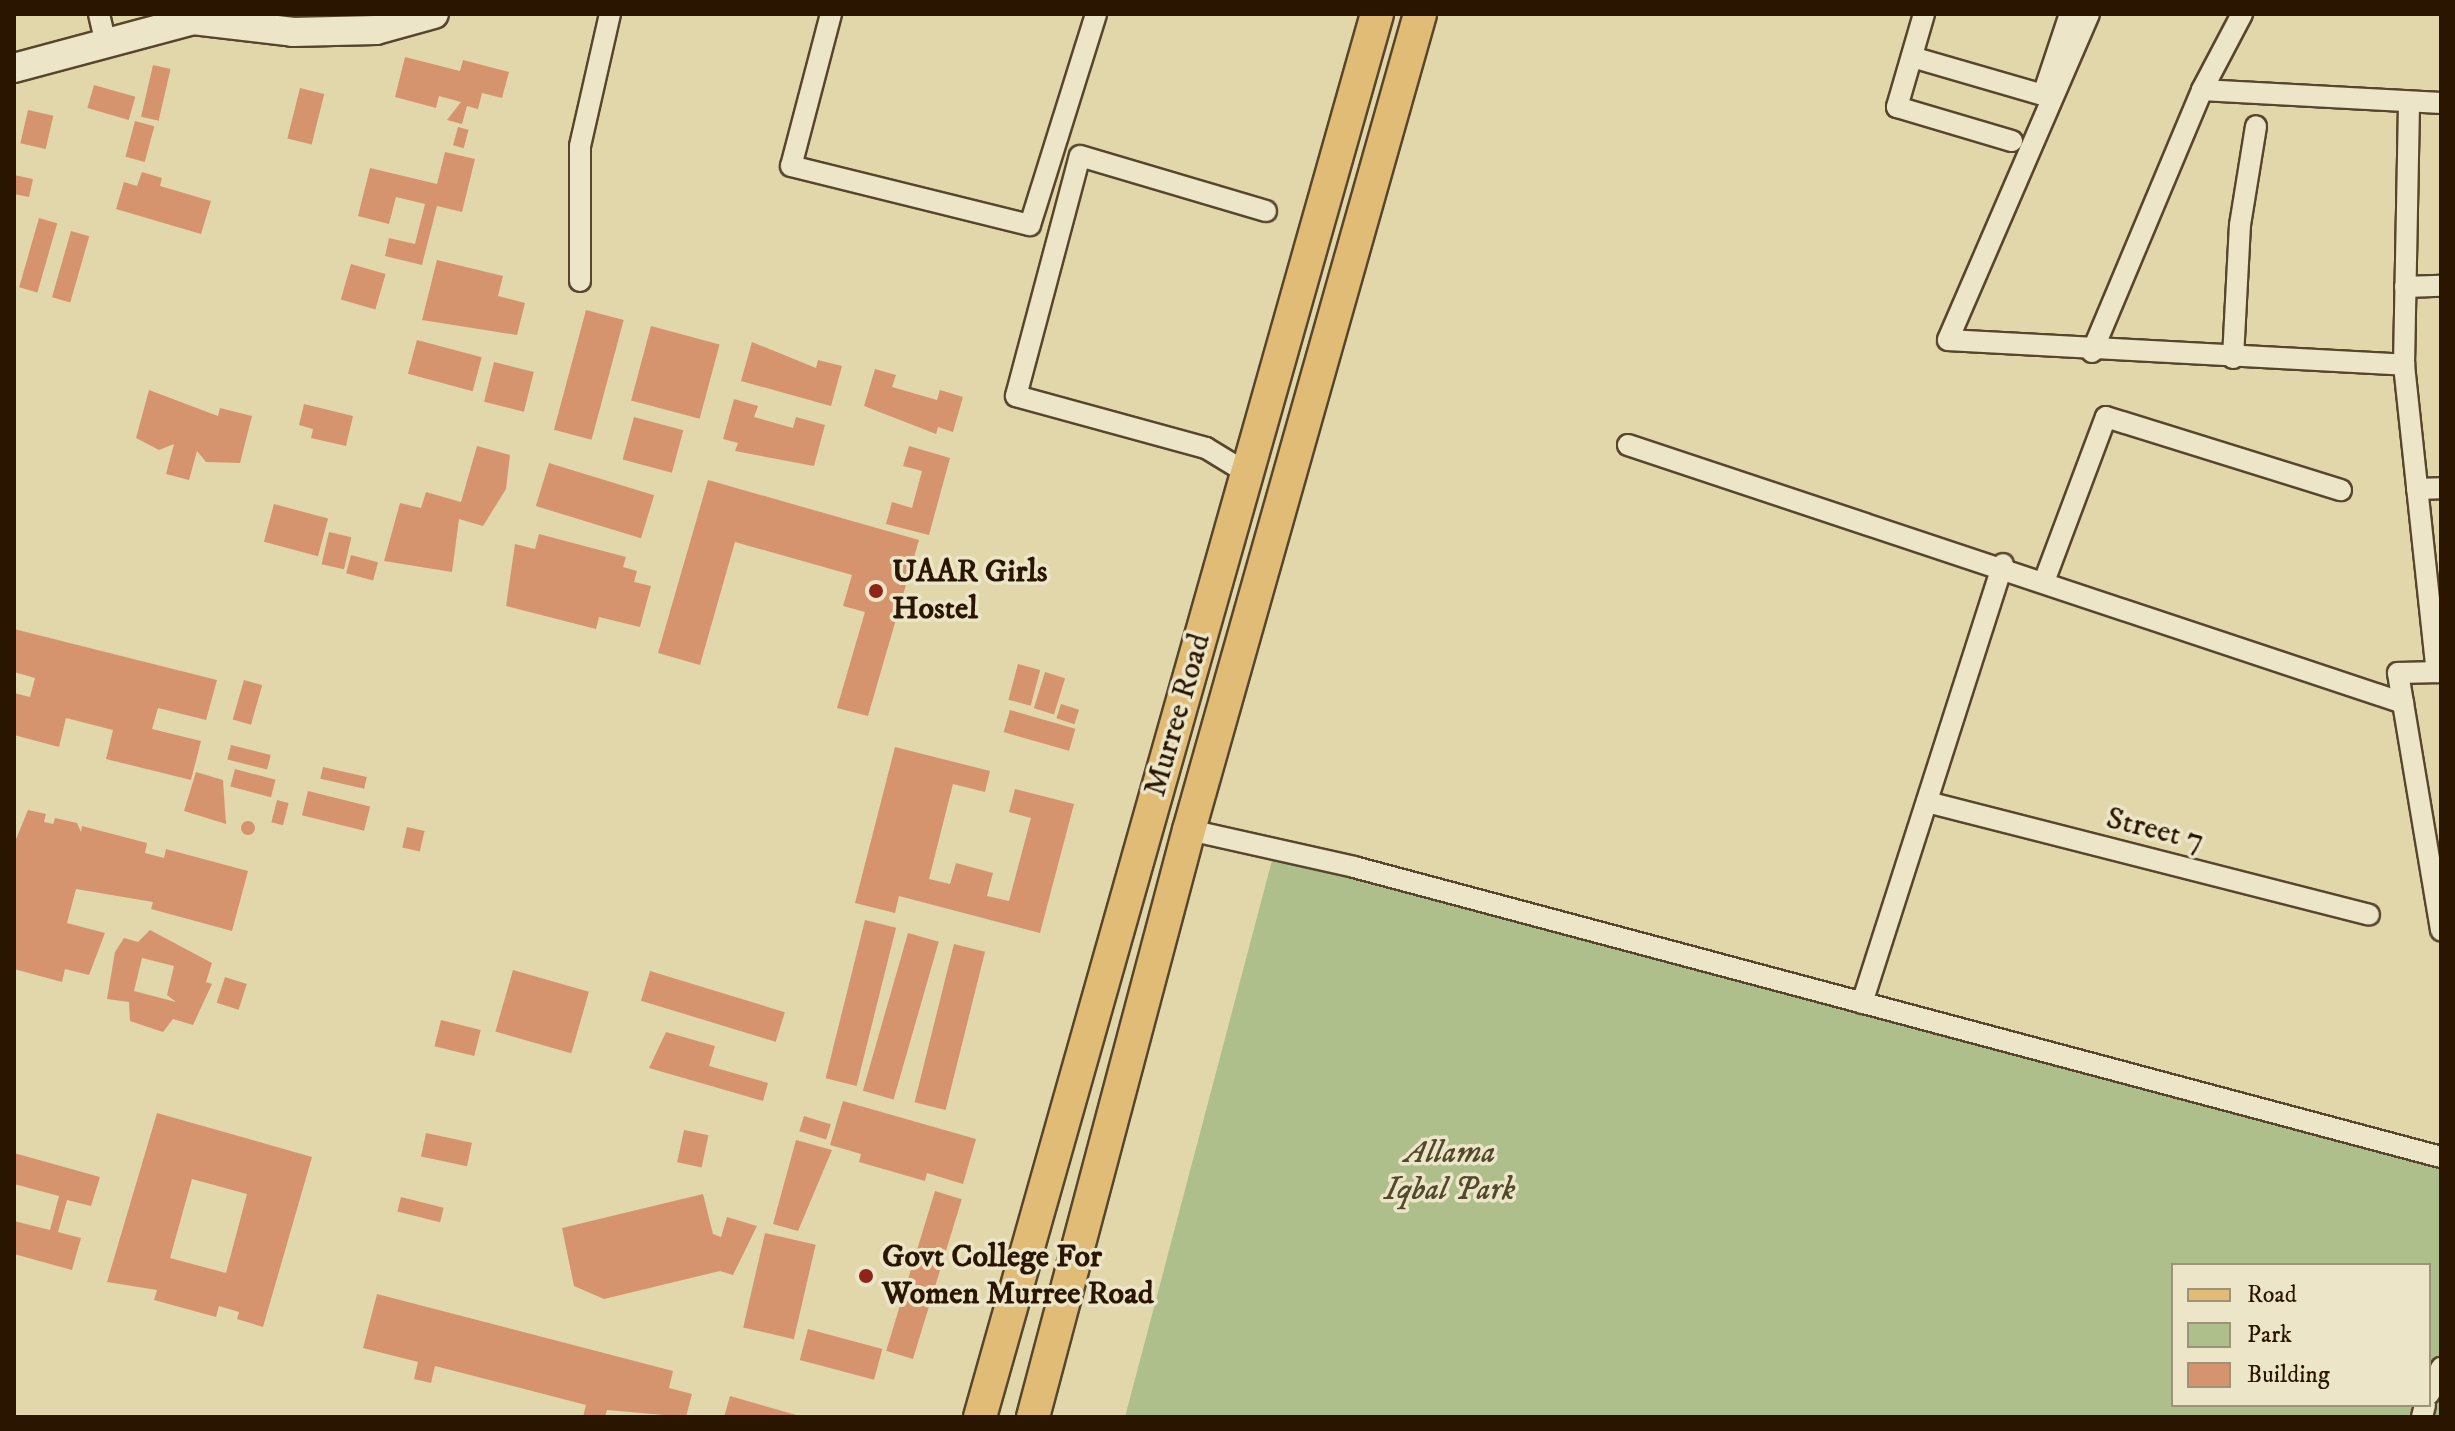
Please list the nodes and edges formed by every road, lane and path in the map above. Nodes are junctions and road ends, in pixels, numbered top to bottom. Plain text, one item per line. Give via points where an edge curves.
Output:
1 (99, 14) edge
2 (434, 14) edge
3 (610, 14) edge
4 (831, 14) edge
5 (1096, 14) edge
6 (1924, 14) edge
7 (2070, 14) edge
8 (2089, 14) edge
9 (2242, 14) edge
10 (192, 17) edge
11 (1423, 23) edge
12 (1372, 24) edge
13 (106, 44) junction
14 (1912, 57) junction
15 (14, 68) edge
16 (2202, 90) junction
17 (2409, 103) junction
18 (2441, 103) edge
19 (2256, 126) dead end
20 (2012, 141) dead end
21 (1266, 211) dead end
22 (580, 281) dead end
23 (2441, 286) edge
24 (2405, 287) junction
25 (2092, 352) junction
26 (2233, 358) junction
27 (2404, 365) junction
28 (1628, 445) dead end
29 (1247, 473) junction
30 (2441, 488) edge
31 (2417, 489) junction
32 (2341, 490) dead end
33 (2003, 564) junction
34 (2045, 579) junction
35 (2439, 672) edge
36 (2403, 703) junction
37 (1927, 802) junction
38 (1189, 830) junction
39 (2435, 854) edge
40 (2369, 915) dead end
41 (2441, 930) edge
42 (1862, 1003) junction
43 (2441, 1157) edge
44 (2441, 1368) edge
45 (2431, 1390) edge
46 (980, 1417) edge
47 (1033, 1417) edge

1 - 13 street
2 - 10 street via 363,30 293,32
3 - 22 street via 580,146
4 - 5 street via 791,166 1030,225
6 - 14 street
7 - 14 street via 2043,95
8 - 25 street via 1946,335 1952,342
9 - 16 street
10 - 13 street
11 - 38 main road, Murree Road
12 - 29 main road, Murree Road
13 - 15 street
14 - 20 street via 1897,107
16 - 17 street
16 - 25 street
17 - 18 street
17 - 24 street
19 - 26 street via 2240,225
21 - 29 street via 1080,156 1016,396 1206,448
23 - 24 street
24 - 27 street
25 - 26 street
26 - 27 street
27 - 31 street
28 - 33 street
29 - 46 main road, Murree Road
30 - 31 street
31 - 35 street
32 - 34 street via 2106,417
33 - 34 street
33 - 37 street
34 - 36 street
35 - 36 street via 2398,673
36 - 39 street
37 - 40 street, Street 7
37 - 42 street
38 - 42 street
38 - 47 main road, Murree Road
39 - 41 street
42 - 43 street
44 - 45 street

